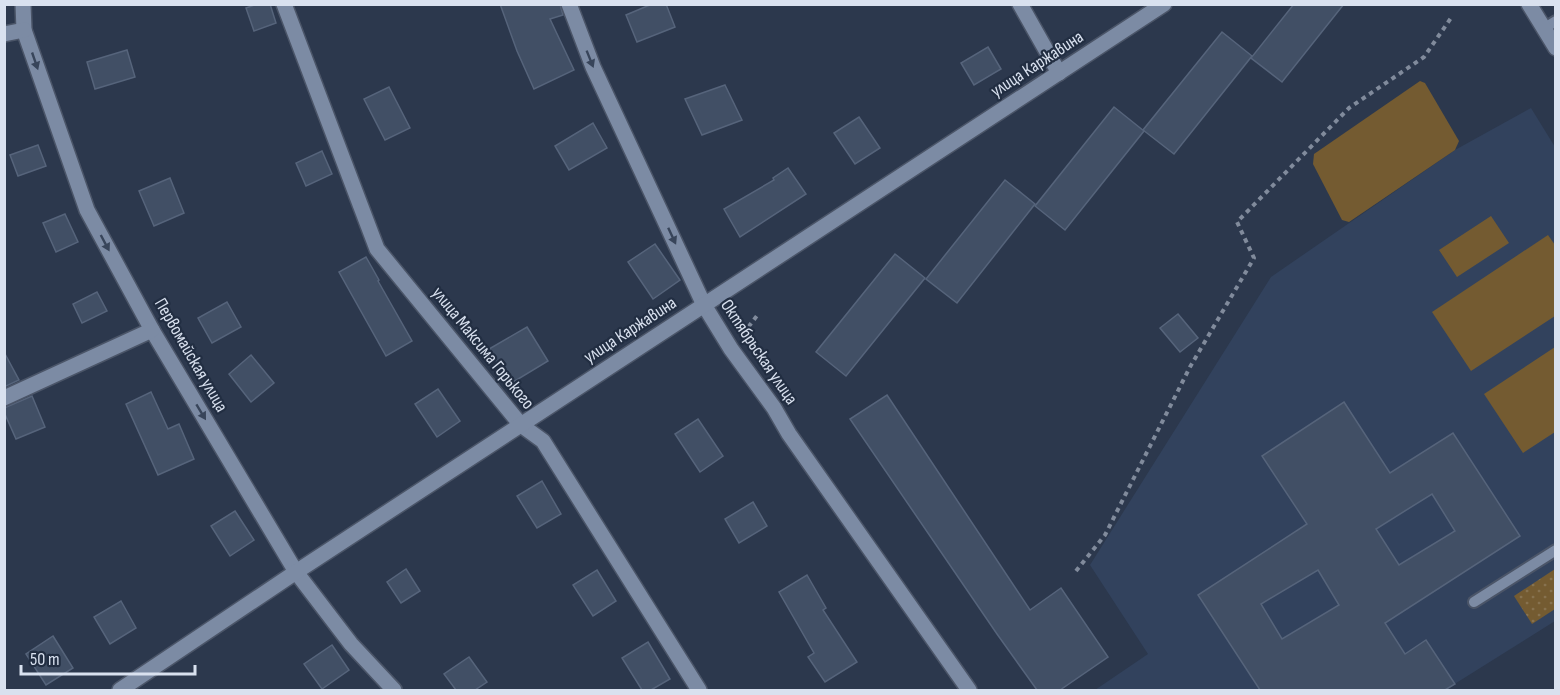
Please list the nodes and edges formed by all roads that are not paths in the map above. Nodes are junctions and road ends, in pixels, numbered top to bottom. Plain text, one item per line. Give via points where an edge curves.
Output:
1 (22, 4) edge
2 (284, 4) edge
3 (569, 4) edge
4 (1020, 4) edge
5 (1164, 4) edge
6 (1530, 4) edge
7 (1549, 25) edge
8 (24, 30) junction
9 (4, 34) edge
10 (1556, 48) edge
11 (1059, 73) junction
12 (704, 305) junction
13 (152, 330) junction
14 (4, 398) edge
15 (521, 425) junction
16 (1556, 550) edge
17 (296, 572) junction
18 (1474, 602) dead end
19 (120, 690) edge
20 (394, 690) edge
21 (699, 690) edge
22 (969, 690) edge

1 - 8 street, Первомайская улица
2 - 15 street, улица Максима Горького via 377,249
3 -> 12 street, Октябрьская улица
4 - 11 street
5 - 11 street, улица Каржавина
6 - 7 street
7 - 10 street
8 - 9 street
8 -> 13 street, Первомайская улица via 87,210
11 - 12 street, улица Каржавина
12 - 15 street, улица Каржавина
12 - 22 street, Октябрьская улица via 730,350
13 - 14 street
13 -> 17 street, Первомайская улица
15 - 17 street, улица Каржавина
15 - 21 street, улица Максима Горького via 543,441
16 - 18 lane
17 - 19 street, улица Каржавина
17 - 20 street, Первомайская улица via 351,644

